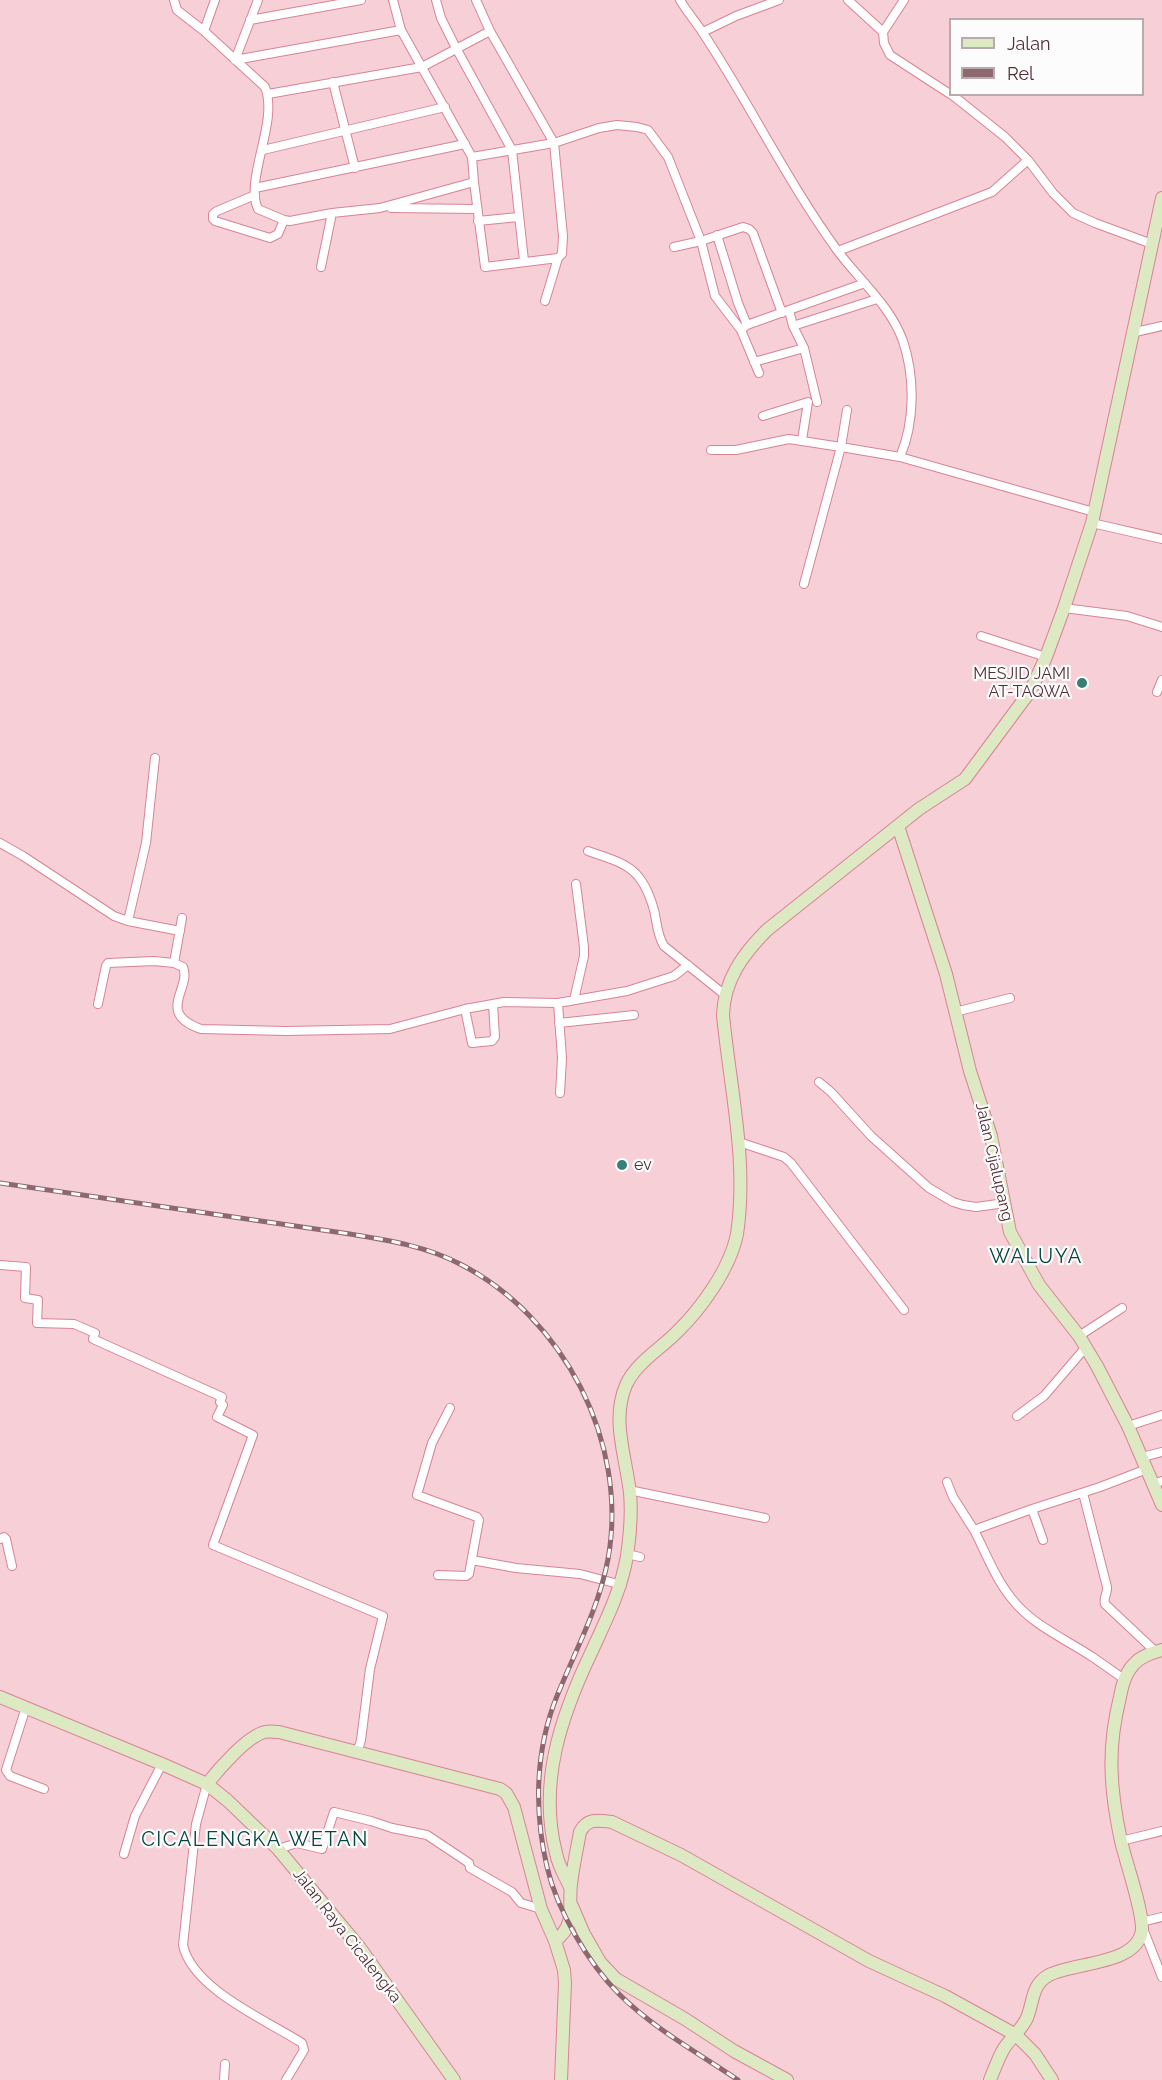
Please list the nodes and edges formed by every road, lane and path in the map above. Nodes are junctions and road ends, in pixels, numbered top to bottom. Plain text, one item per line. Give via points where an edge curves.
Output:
1 (174, 0) edge
2 (215, 0) edge
3 (258, 0) edge
4 (361, 0) edge
5 (393, 0) edge
6 (436, 0) edge
7 (476, 0) edge
8 (680, 0) edge
9 (779, 0) edge
10 (848, 0) edge
11 (904, 0) edge
12 (250, 20) junction
13 (401, 30) junction
14 (204, 31) junction
15 (490, 31) junction
16 (883, 32) junction
17 (703, 33) junction
18 (456, 48) junction
19 (235, 60) junction
20 (422, 67) junction
21 (333, 82) junction
22 (949, 93) edge
23 (268, 94) junction
24 (954, 96) edge
25 (445, 107) junction
26 (346, 130) junction
27 (554, 143) junction
28 (465, 144) junction
29 (263, 150) junction
30 (512, 150) junction
31 (472, 157) junction
32 (1028, 160) junction
33 (355, 168) junction
34 (474, 182) junction
35 (255, 191) junction
36 (1162, 198) edge
37 (380, 208) junction
38 (477, 209) junction
39 (332, 213) junction
40 (518, 217) junction
41 (284, 220) junction
42 (478, 221) junction
43 (717, 235) junction
44 (701, 241) junction
45 (1152, 244) junction
46 (674, 247) dead end
47 (838, 251) junction
48 (558, 258) junction
49 (524, 261) junction
50 (321, 267) dead end
51 (865, 283) junction
52 (877, 299) junction
53 (545, 301) dead end
54 (786, 312) junction
55 (793, 326) junction
56 (1162, 326) edge
57 (744, 328) junction
58 (1131, 333) junction
59 (804, 348) junction
60 (754, 362) junction
61 (759, 373) dead end
62 (817, 402) dead end
63 (846, 410) dead end
64 (763, 416) dead end
65 (802, 440) junction
66 (841, 447) junction
67 (711, 450) dead end
68 (900, 457) junction
69 (1093, 517) junction
70 (1162, 538) edge
71 (804, 584) dead end
72 (1064, 608) junction
73 (1162, 627) edge
74 (981, 636) dead end
75 (1046, 657) junction
76 (1162, 680) edge
77 (1156, 692) dead end
78 (155, 758) dead end
79 (898, 826) junction
80 (0, 843) edge
81 (588, 851) dead end
82 (576, 884) dead end
83 (182, 918) dead end
84 (128, 921) junction
85 (180, 932) junction
86 (174, 963) junction
87 (688, 965) junction
88 (725, 994) junction
89 (1011, 998) dead end
90 (574, 1000) junction
91 (558, 1003) junction
92 (98, 1004) dead end
93 (493, 1004) junction
94 (465, 1009) junction
95 (956, 1012) junction
96 (634, 1015) dead end
97 (559, 1023) junction
98 (819, 1082) dead end
99 (560, 1093) dead end
100 (739, 1142) junction
101 (1005, 1203) junction
102 (0, 1264) edge
103 (1122, 1308) dead end
104 (903, 1310) dead end
105 (1079, 1336) junction
106 (1086, 1347) junction
107 (450, 1408) dead end
108 (1162, 1414) edge
109 (1017, 1416) dead end
110 (1128, 1426) junction
111 (1162, 1452) edge
112 (1142, 1457) junction
113 (1147, 1469) junction
114 (947, 1482) dead end
115 (1158, 1483) edge
116 (629, 1490) junction
117 (1083, 1493) junction
118 (1162, 1505) edge
119 (1032, 1509) junction
120 (765, 1518) dead end
121 (974, 1530) junction
122 (0, 1539) edge
123 (1043, 1540) dead end
124 (472, 1560) junction
125 (12, 1566) dead end
126 (438, 1575) dead end
127 (622, 1585) junction
128 (1159, 1651) edge
129 (1124, 1679) junction
130 (0, 1697) edge
131 (26, 1707) junction
132 (357, 1753) junction
133 (162, 1764) junction
134 (207, 1784) junction
135 (44, 1788) dead end
136 (1162, 1831) edge
137 (1121, 1841) junction
138 (278, 1849) junction
139 (124, 1854) dead end
140 (570, 1887) junction
141 (571, 1903) junction
142 (541, 1909) junction
143 (1162, 1917) edge
144 (1142, 1924) junction
145 (555, 1941) junction
146 (1162, 1977) edge
147 (1016, 2035) junction
148 (225, 2064) dead end
149 (224, 2080) edge
150 (286, 2080) edge
151 (454, 2080) edge
152 (561, 2080) edge
153 (787, 2080) edge
154 (990, 2080) edge
155 (1052, 2080) edge

1 - 14 street via 177,10
2 - 14 street
3 - 12 street
4 - 12 street
5 - 13 street
6 - 18 street
7 - 15 street
8 - 17 street
9 - 17 street
10 - 16 street
11 - 16 street
12 - 19 street
13 - 19 street
13 - 20 street
14 - 19 street
15 - 18 street
15 - 27 street
16 - 22 street via 890,55
17 - 47 street via 783,169
18 - 20 street
18 - 30 street
19 - 23 street
20 - 21 street
20 - 25 street
21 - 23 street
21 - 26 street
23 - 29 street
24 - 32 street
25 - 26 street
25 - 28 street
26 - 29 street
26 - 33 street
27 - 30 street
27 - 44 street via 617,125 648,130 668,158
27 - 48 street via 564,248
28 - 31 street
28 - 33 street
29 - 35 street
30 - 31 street
30 - 40 street
31 - 34 street
32 - 45 street via 1073,213
32 - 47 street via 992,192
33 - 35 street
34 - 37 street
34 - 38 street
35 - 41 street via 258,209
35 - 41 street via 217,211 213,219 269,238 278,234
36 - 45 street
37 - 38 street
37 - 39 street
38 - 42 street
39 - 41 street
39 - 50 street
40 - 42 street
40 - 49 street
42 - 49 street via 485,267
43 - 44 street
43 - 54 street via 743,227 753,232
43 - 57 street
44 - 46 street
44 - 57 street via 715,296
45 - 58 street
47 - 51 street
48 - 49 street
48 - 53 street
51 - 52 street
51 - 54 street
52 - 55 street
52 - 68 street via 902,340 910,370 910,415
54 - 55 street
54 - 57 street
55 - 59 street
56 - 58 street
57 - 60 street
58 - 69 street
59 - 60 street
59 - 62 street
60 - 61 street
63 - 66 street
64 - 65 street via 808,402
65 - 66 street
65 - 67 street
66 - 68 street
66 - 71 street
68 - 69 street
69 - 70 street
69 - 72 street
72 - 73 street via 1127,616
72 - 75 street
74 - 75 street
75 - 79 street via 1026,698 973,769
76 - 77 street
78 - 84 street via 146,843
79 - 88 street via 767,930 733,971
79 - 95 street, Jalan Cijalupang
80 - 84 street via 114,916
81 - 87 street via 624,863 636,873 650,897 662,942
82 - 90 street via 584,947
83 - 85 street
84 - 85 street
85 - 86 street
86 - 92 street via 108,963
86 - 94 street via 185,971 179,993 181,1017 201,1029 390,1029
87 - 88 street
87 - 90 street via 674,976 627,991
88 - 100 street via 723,1015
89 - 95 street
90 - 91 street
91 - 93 street
91 - 97 street
93 - 94 street
93 - 94 street via 492,1041 472,1043
95 - 101 street, Jalan Cijalupang via 991,1136
96 - 97 street
97 - 99 street
98 - 101 street via 929,1188 963,1205
100 - 104 street via 791,1162
100 - 116 street via 739,1221 735,1245 720,1276 692,1316 640,1365 626,1386 619,1417
101 - 105 street, Jalan Cijalupang via 1010,1232 1027,1265
102 - 132 street via 26,1267 25,1298 38,1300 37,1323 74,1324 95,1333 93,1339 222,1397 217,1417 253,1435 213,1545 383,1616
103 - 105 street
105 - 106 street, Jalan Cijalupang
106 - 109 street via 1044,1396
106 - 110 street, Jalan Cijalupang
107 - 124 street via 432,1443 417,1494 478,1517
108 - 110 street
110 - 112 street, Jalan Cijalupang
111 - 112 street
112 - 113 street, Jalan Cijalupang
113 - 115 street, Jalan Cijalupang
113 - 117 street
114 - 121 street
115 - 118 street, Jalan Cijalupang
116 - 120 street
116 - 127 street via 633,1556
117 - 119 street
117 - 128 street via 1108,1591 1105,1604
119 - 121 street
119 - 123 street
121 - 129 street via 998,1578 1024,1612
122 - 125 street via 6,1539
124 - 126 street via 468,1576
124 - 127 street via 580,1574
127 - 140 street via 564,1715 556,1746 548,1809 556,1855
128 - 129 street via 1140,1658
129 - 137 street via 1111,1752
130 - 131 street, Jalan Raya Cicalengka
131 - 133 street, Jalan Raya Cicalengka
131 - 135 street via 6,1770 10,1776
132 - 134 street via 279,1732 263,1732
132 - 142 street via 507,1793
133 - 134 street, Jalan Raya Cicalengka
133 - 139 street via 135,1816
134 - 138 street, Jalan Raya Cicalengka
134 - 150 street via 196,1824 183,1945 186,1957 200,1975 247,2012 302,2043 304,2050
136 - 137 street
137 - 144 street
138 - 142 street via 297,1843 322,1849 334,1812 427,1836 469,1863 470,1868 512,1892 521,1903
138 - 151 street, Jalan Raya Cicalengka via 360,1948
140 - 141 street
140 - 147 street via 584,1825 592,1821 612,1822 681,1855 868,1961 945,1996
141 - 145 street via 565,1934
141 - 153 street via 600,1962 616,1979
142 - 145 street
143 - 144 street
144 - 146 street
144 - 147 street via 1137,1945 1128,1952 1042,1980
145 - 152 street via 566,1983
147 - 154 street via 1003,2049
147 - 155 street
148 - 149 street

